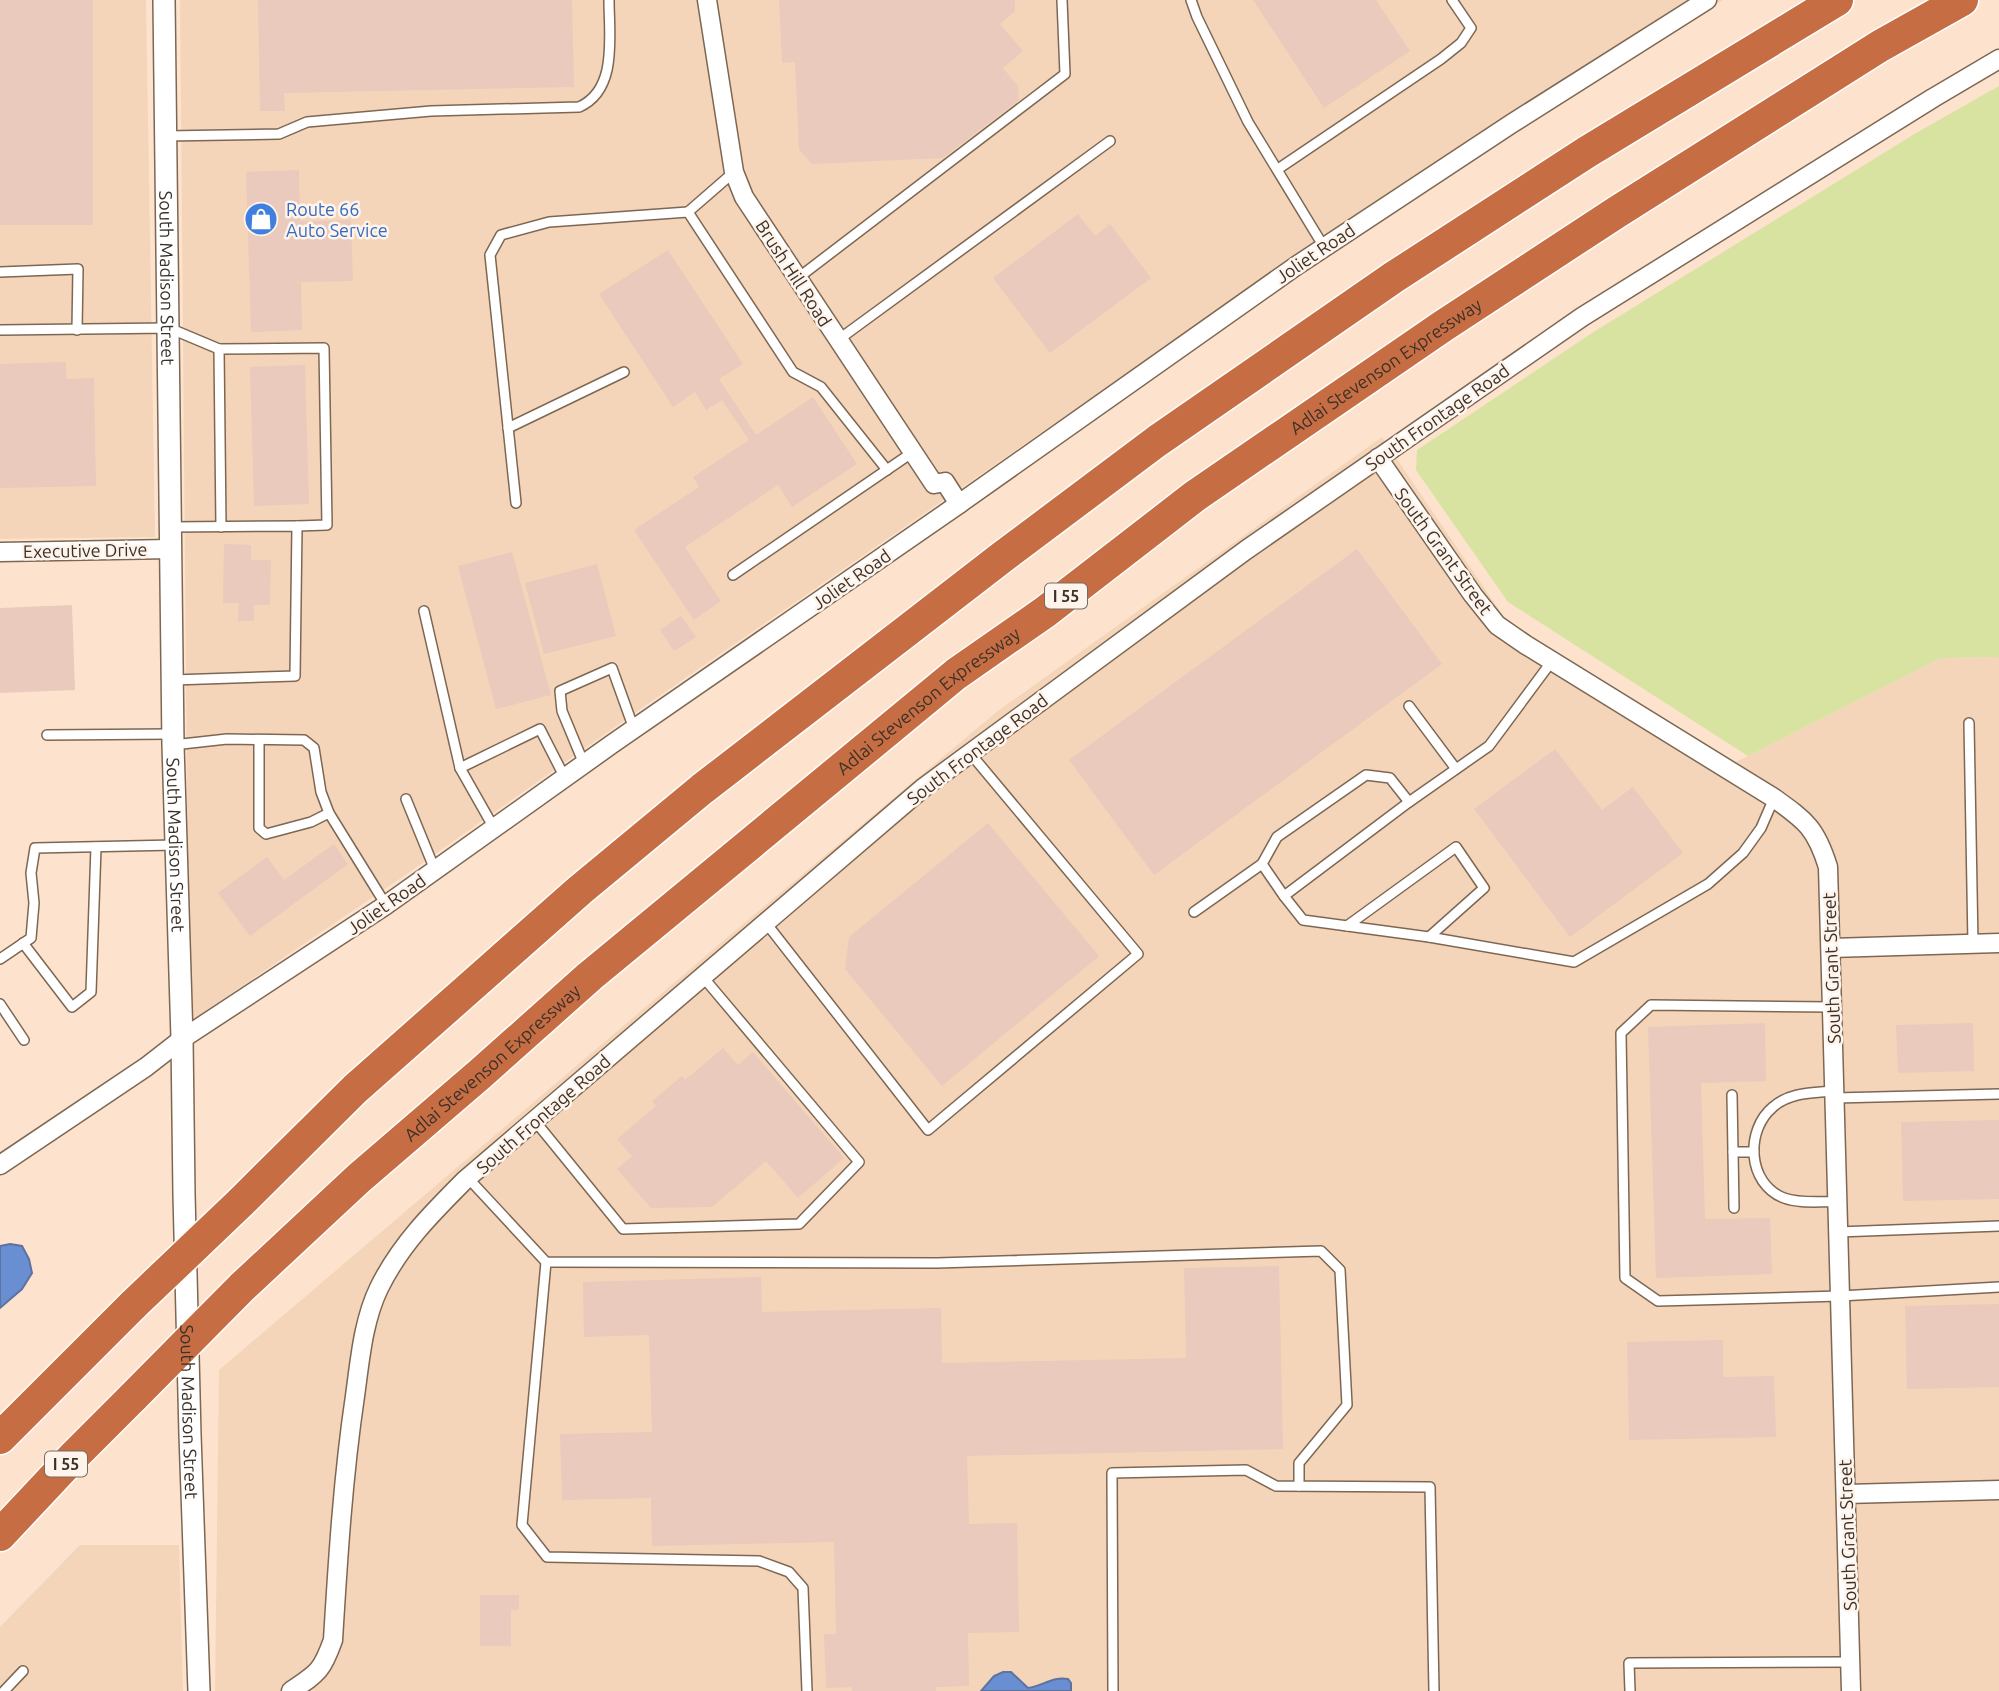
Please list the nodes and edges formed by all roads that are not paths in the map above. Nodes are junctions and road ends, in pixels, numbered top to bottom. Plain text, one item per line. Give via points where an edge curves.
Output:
1 (164, 0) edge
2 (609, 0) edge
3 (707, 0) edge
4 (1062, 0) edge
5 (1191, 0) edge
6 (1452, 0) edge
7 (1707, 0) edge
8 (1837, 0) edge
9 (1962, 0) edge
10 (1999, 59) edge
11 (166, 136) junction
12 (1110, 141) dead end
13 (1278, 169) junction
14 (734, 172) junction
15 (688, 212) junction
16 (1324, 247) junction
17 (0, 272) edge
18 (797, 278) junction
19 (169, 328) junction
20 (0, 330) edge
21 (77, 330) junction
22 (838, 340) junction
23 (219, 349) junction
24 (624, 372) dead end
25 (508, 428) junction
26 (913, 452) junction
27 (1378, 458) junction
28 (887, 470) junction
29 (516, 503) dead end
30 (959, 504) junction
31 (297, 526) junction
32 (171, 527) junction
33 (221, 527) junction
34 (171, 549) junction
35 (0, 552) edge
36 (733, 575) dead end
37 (424, 611) dead end
38 (1552, 661) junction
39 (173, 680) junction
40 (1409, 706) dead end
41 (1969, 723) dead end
42 (634, 729) junction
43 (47, 735) dead end
44 (173, 739) junction
45 (259, 740) junction
46 (970, 753) junction
47 (584, 764) junction
48 (460, 768) junction
49 (1455, 769) junction
50 (565, 778) junction
51 (1774, 798) junction
52 (406, 799) dead end
53 (1409, 802) junction
54 (330, 813) junction
55 (494, 828) junction
56 (176, 845) junction
57 (96, 847) junction
58 (1262, 864) junction
59 (435, 870) junction
60 (1284, 896) junction
61 (386, 905) junction
62 (1194, 912) dead end
63 (766, 923) junction
64 (1347, 926) junction
65 (1429, 937) junction
66 (23, 943) junction
67 (1999, 943) edge
68 (1973, 944) junction
69 (1830, 948) junction
70 (0, 959) edge
71 (703, 977) junction
72 (0, 1004) edge
73 (1832, 1007) junction
74 (182, 1039) junction
75 (24, 1040) dead end
76 (1835, 1094) junction
77 (1999, 1094) edge
78 (1732, 1095) dead end
79 (535, 1121) junction
80 (1733, 1152) junction
81 (1754, 1152) junction
82 (0, 1165) edge
83 (468, 1178) junction
84 (1838, 1202) junction
85 (1734, 1209) dead end
86 (1999, 1226) edge
87 (1838, 1232) junction
88 (546, 1262) junction
89 (1999, 1287) edge
90 (1840, 1296) junction
91 (0, 1438) edge
92 (1299, 1486) junction
93 (1999, 1490) edge
94 (1846, 1494) junction
95 (0, 1535) edge
96 (1850, 1662) junction
97 (23, 1671) dead end
98 (4, 1691) edge
99 (199, 1691) edge
100 (291, 1691) edge
101 (807, 1691) edge
102 (1113, 1691) edge
103 (1434, 1691) edge
104 (1630, 1691) edge
105 (1851, 1691) edge

1 - 11 street, South Madison Street
2 - 11 lane via 605,82 590,102 579,107 431,111 307,122 279,134
3 - 14 street, Brush Hill Road
4 - 18 lane via 1065,74
5 - 13 lane via 1248,122
6 - 13 lane via 1471,28 1461,43
7 - 16 street, Joliet Road
8 - 91 highway, bridge via 1587,152 1394,277 1157,441 702,789 355,1089
9 - 95 highway, Adlai Stevenson Expressway / I 55, bridge via 1857,61 1443,326 1195,496 956,674 590,976 359,1178 242,1287
10 - 27 street, South Frontage Road via 1582,317
11 - 19 street, South Madison Street
12 - 22 lane
13 - 16 lane
14 - 15 lane
14 - 18 street, Brush Hill Road via 744,197
15 - 25 lane via 549,222 501,235 490,256
15 - 28 lane via 793,372 821,387
16 - 30 street, Joliet Road
17 - 21 lane via 78,269
18 - 22 street, Brush Hill Road
19 - 21 lane
19 - 23 lane
19 - 32 street, South Madison Street
20 - 21 lane
22 - 26 street, Brush Hill Road
23 - 31 lane via 324,348 327,525
23 - 33 lane
24 - 25 lane
25 - 29 lane
26 - 28 lane
26 - 30 street, Brush Hill Road via 934,484 945,482
27 - 38 street, South Grant Street via 1497,625
27 - 46 street, South Frontage Road
28 - 36 lane
30 - 42 street, Joliet Road
31 - 33 lane
31 - 39 lane via 295,676
32 - 33 lane
32 - 34 street, South Madison Street
34 - 35 street, Executive Drive
34 - 39 street, South Madison Street
37 - 48 lane
38 - 49 lane via 1489,746
38 - 51 street, South Grant Street
39 - 44 street, South Madison Street
40 - 49 lane
41 - 68 lane
42 - 47 street, Joliet Road
42 - 47 lane via 612,668 560,691 562,711
43 - 44 lane
44 - 45 lane
44 - 56 street, South Madison Street
45 - 54 lane via 304,740 314,748 321,792
45 - 54 lane via 259,828 266,835
46 - 63 street, South Frontage Road
46 - 63 lane via 1138,954 928,1129
47 - 50 street, Joliet Road
48 - 50 lane via 540,729
48 - 55 lane
49 - 53 lane
50 - 55 street, Joliet Road
51 - 65 lane via 1743,853 1709,884 1574,962
51 - 69 street, South Grant Street via 1804,819 1818,837 1828,867
52 - 59 lane
53 - 58 lane via 1390,778 1366,775 1277,837
53 - 60 lane
54 - 61 lane
55 - 59 street, Joliet Road
56 - 57 lane
56 - 74 street, South Madison Street
57 - 66 lane via 35,848 31,938
57 - 66 lane via 91,992 72,1007
58 - 60 lane
58 - 62 lane
59 - 61 street, Joliet Road
60 - 64 lane via 1303,920
61 - 74 street, Joliet Road
63 - 71 street, South Frontage Road
64 - 65 lane
64 - 65 lane via 1455,847 1484,888
66 - 70 lane
67 - 68 street
68 - 69 street
69 - 73 street, South Grant Street
71 - 79 street, South Frontage Road
71 - 79 lane via 859,1162 799,1224 623,1229
72 - 75 lane
73 - 76 street, South Grant Street
73 - 90 lane via 1651,1005 1621,1033 1625,1278 1658,1301
74 - 82 street, Joliet Road
74 - 99 street, South Madison Street
76 - 77 lane
76 - 81 lane via 1801,1094 1773,1107 1757,1128
76 - 84 street, South Grant Street
78 - 80 lane
79 - 83 street, South Frontage Road
80 - 81 lane
80 - 85 lane
81 - 84 lane via 1761,1178 1783,1198
83 - 88 lane
83 - 100 street, South Frontage Road via 419,1228 378,1289 365,1328 345,1463 333,1640 325,1664
84 - 87 street, South Grant Street
86 - 87 lane
87 - 90 street, South Grant Street
88 - 92 lane via 937,1263 1321,1251 1340,1270 1348,1405 1299,1463
88 - 101 lane via 522,1525 547,1557 759,1561 789,1572 803,1588
89 - 90 lane
90 - 94 street, South Grant Street
92 - 102 lane via 1276,1486 1247,1470 1112,1473
92 - 103 lane via 1430,1487
93 - 94 street
94 - 96 street, South Grant Street
96 - 104 lane via 1629,1663
96 - 105 street, South Grant Street
97 - 98 lane

